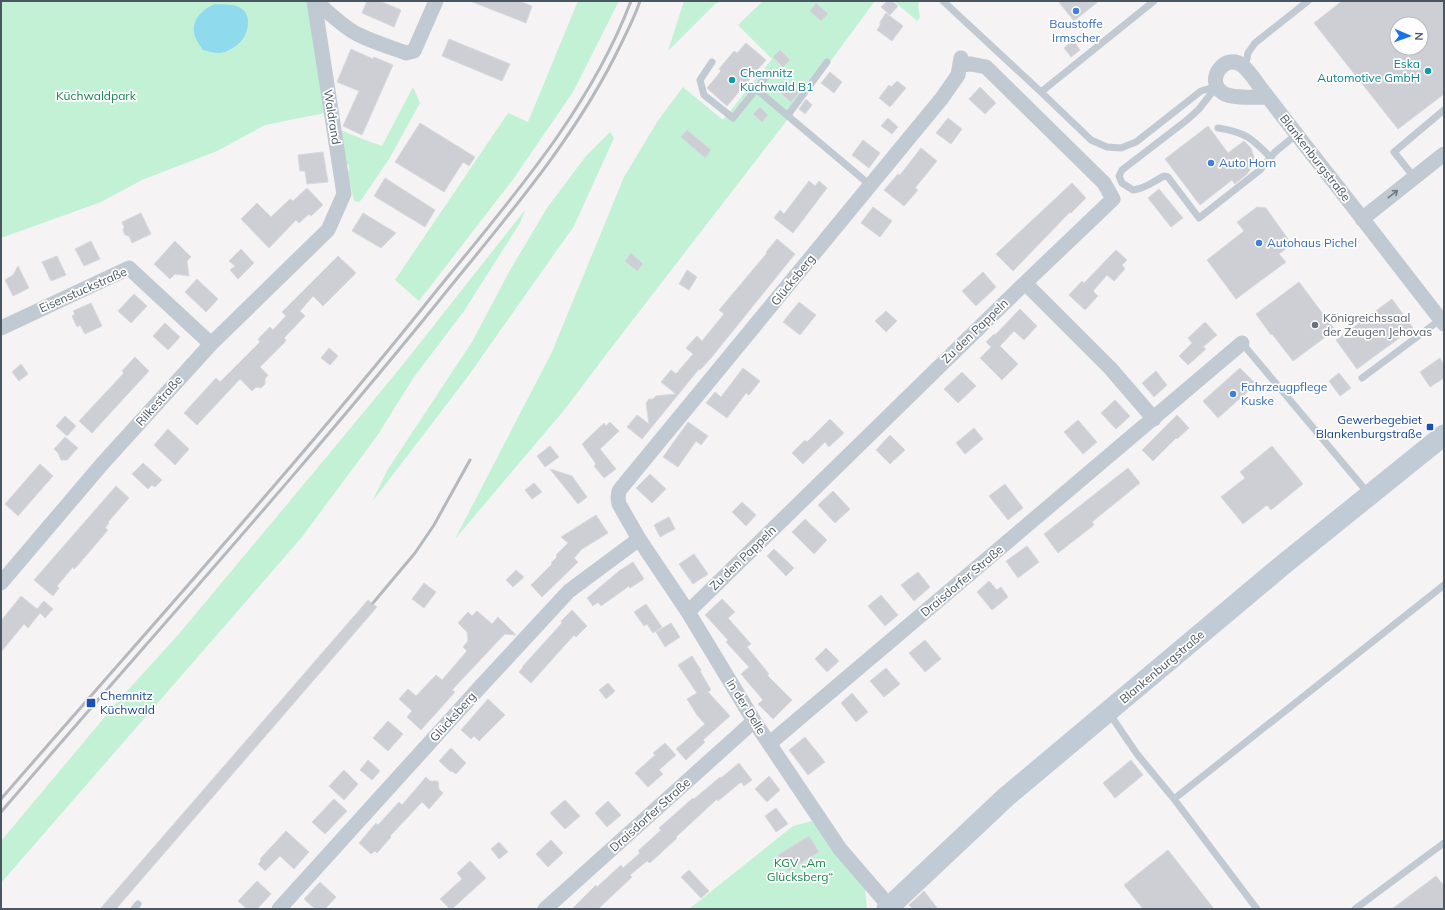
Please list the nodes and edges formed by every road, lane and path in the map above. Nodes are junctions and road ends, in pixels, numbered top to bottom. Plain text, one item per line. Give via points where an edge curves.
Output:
1 (315, 1) edge
2 (436, 1) edge
3 (943, 1) edge
4 (1154, 1) edge
5 (1308, 1) edge
6 (712, 62) dead end
7 (827, 62) dead end
8 (960, 62) joint
9 (1245, 68) junction
10 (770, 72) dead end
11 (1217, 86) junction
12 (756, 89) junction
13 (1041, 92) junction
14 (1268, 97) junction
15 (1444, 110) edge
16 (788, 115) junction
17 (1218, 128) dead end
18 (1297, 134) junction
19 (1444, 154) edge
20 (1270, 158) junction
21 (1414, 177) junction
22 (870, 185) junction
23 (1362, 219) junction
24 (328, 230) joint
25 (1025, 283) junction
26 (1443, 320) edge
27 (1, 328) edge
28 (1242, 343) joint
29 (211, 344) junction
30 (1362, 378) dead end
31 (1154, 419) junction
32 (1444, 435) edge
33 (1369, 495) junction
34 (618, 497) joint
35 (638, 539) junction
36 (1, 583) edge
37 (1444, 585) edge
38 (688, 612) junction
39 (1108, 712) junction
40 (754, 721) junction
41 (770, 743) junction
42 (1174, 799) junction
43 (1444, 843) edge
44 (890, 908) edge
45 (279, 909) edge
46 (545, 909) edge
47 (1257, 909) edge
48 (1355, 909) edge

1 - 2 street via 356,34 410,53 414,51
1 - 24 street, Waldrand via 344,194
3 - 13 lane
4 - 13 lane
5 - 9 lane via 1255,43 1248,53
6 - 12 lane via 700,80 704,95 733,118
7 - 16 lane
8 - 22 street, Glücksberg via 958,76 942,98
8 - 25 street, Zu den Pappeln via 986,67 1104,183 1113,199
9 - 11 street via 1234,62 1222,66 1216,75
9 - 14 street, Blankenburgstraße
10 - 12 lane
11 - 13 lane via 1201,91 1136,142 1121,148 1106,147 1092,140
11 - 14 street via 1228,95
11 - 20 lane via 1199,110 1122,170 1119,176 1122,183 1133,190 1149,186 1164,176 1168,177 1199,218 1260,170
12 - 16 lane
14 - 18 street, Blankenburgstraße
15 - 21 lane via 1394,152
16 - 22 lane
17 - 20 lane via 1234,130 1256,141
18 - 20 lane
18 - 23 street, Blankenburgstraße
19 - 21 street
23 -> 21 street
22 - 34 street, Glücksberg via 622,487
23 - 26 street, Blankenburgstraße
24 - 29 street, Rilkestraße
25 - 31 street via 1111,368
25 - 38 street, Zu den Pappeln
26 - 30 lane
27 - 29 street, Eisenstuckstraße via 129,268
28 - 31 street, Draisdorfer Straße
28 - 33 lane, Draisdorfer Straße
29 - 36 street, Rilkestraße via 102,464
31 - 41 street, Draisdorfer Straße
32 - 33 main road, Blankenburgstraße
33 - 39 main road, Blankenburgstraße
34 - 35 street, In der Delle via 619,504
35 - 38 street, In der Delle
35 - 45 street, Glücksberg via 569,591
37 - 42 lane
38 - 40 street, In der Delle
39 - 42 lane
39 - 44 main road, Blankenburgstraße via 1006,797
40 - 41 street, In der Delle
40 - 46 street, Draisdorfer Straße
41 - 44 street, In der Delle via 840,848
42 - 47 lane
43 - 48 lane

